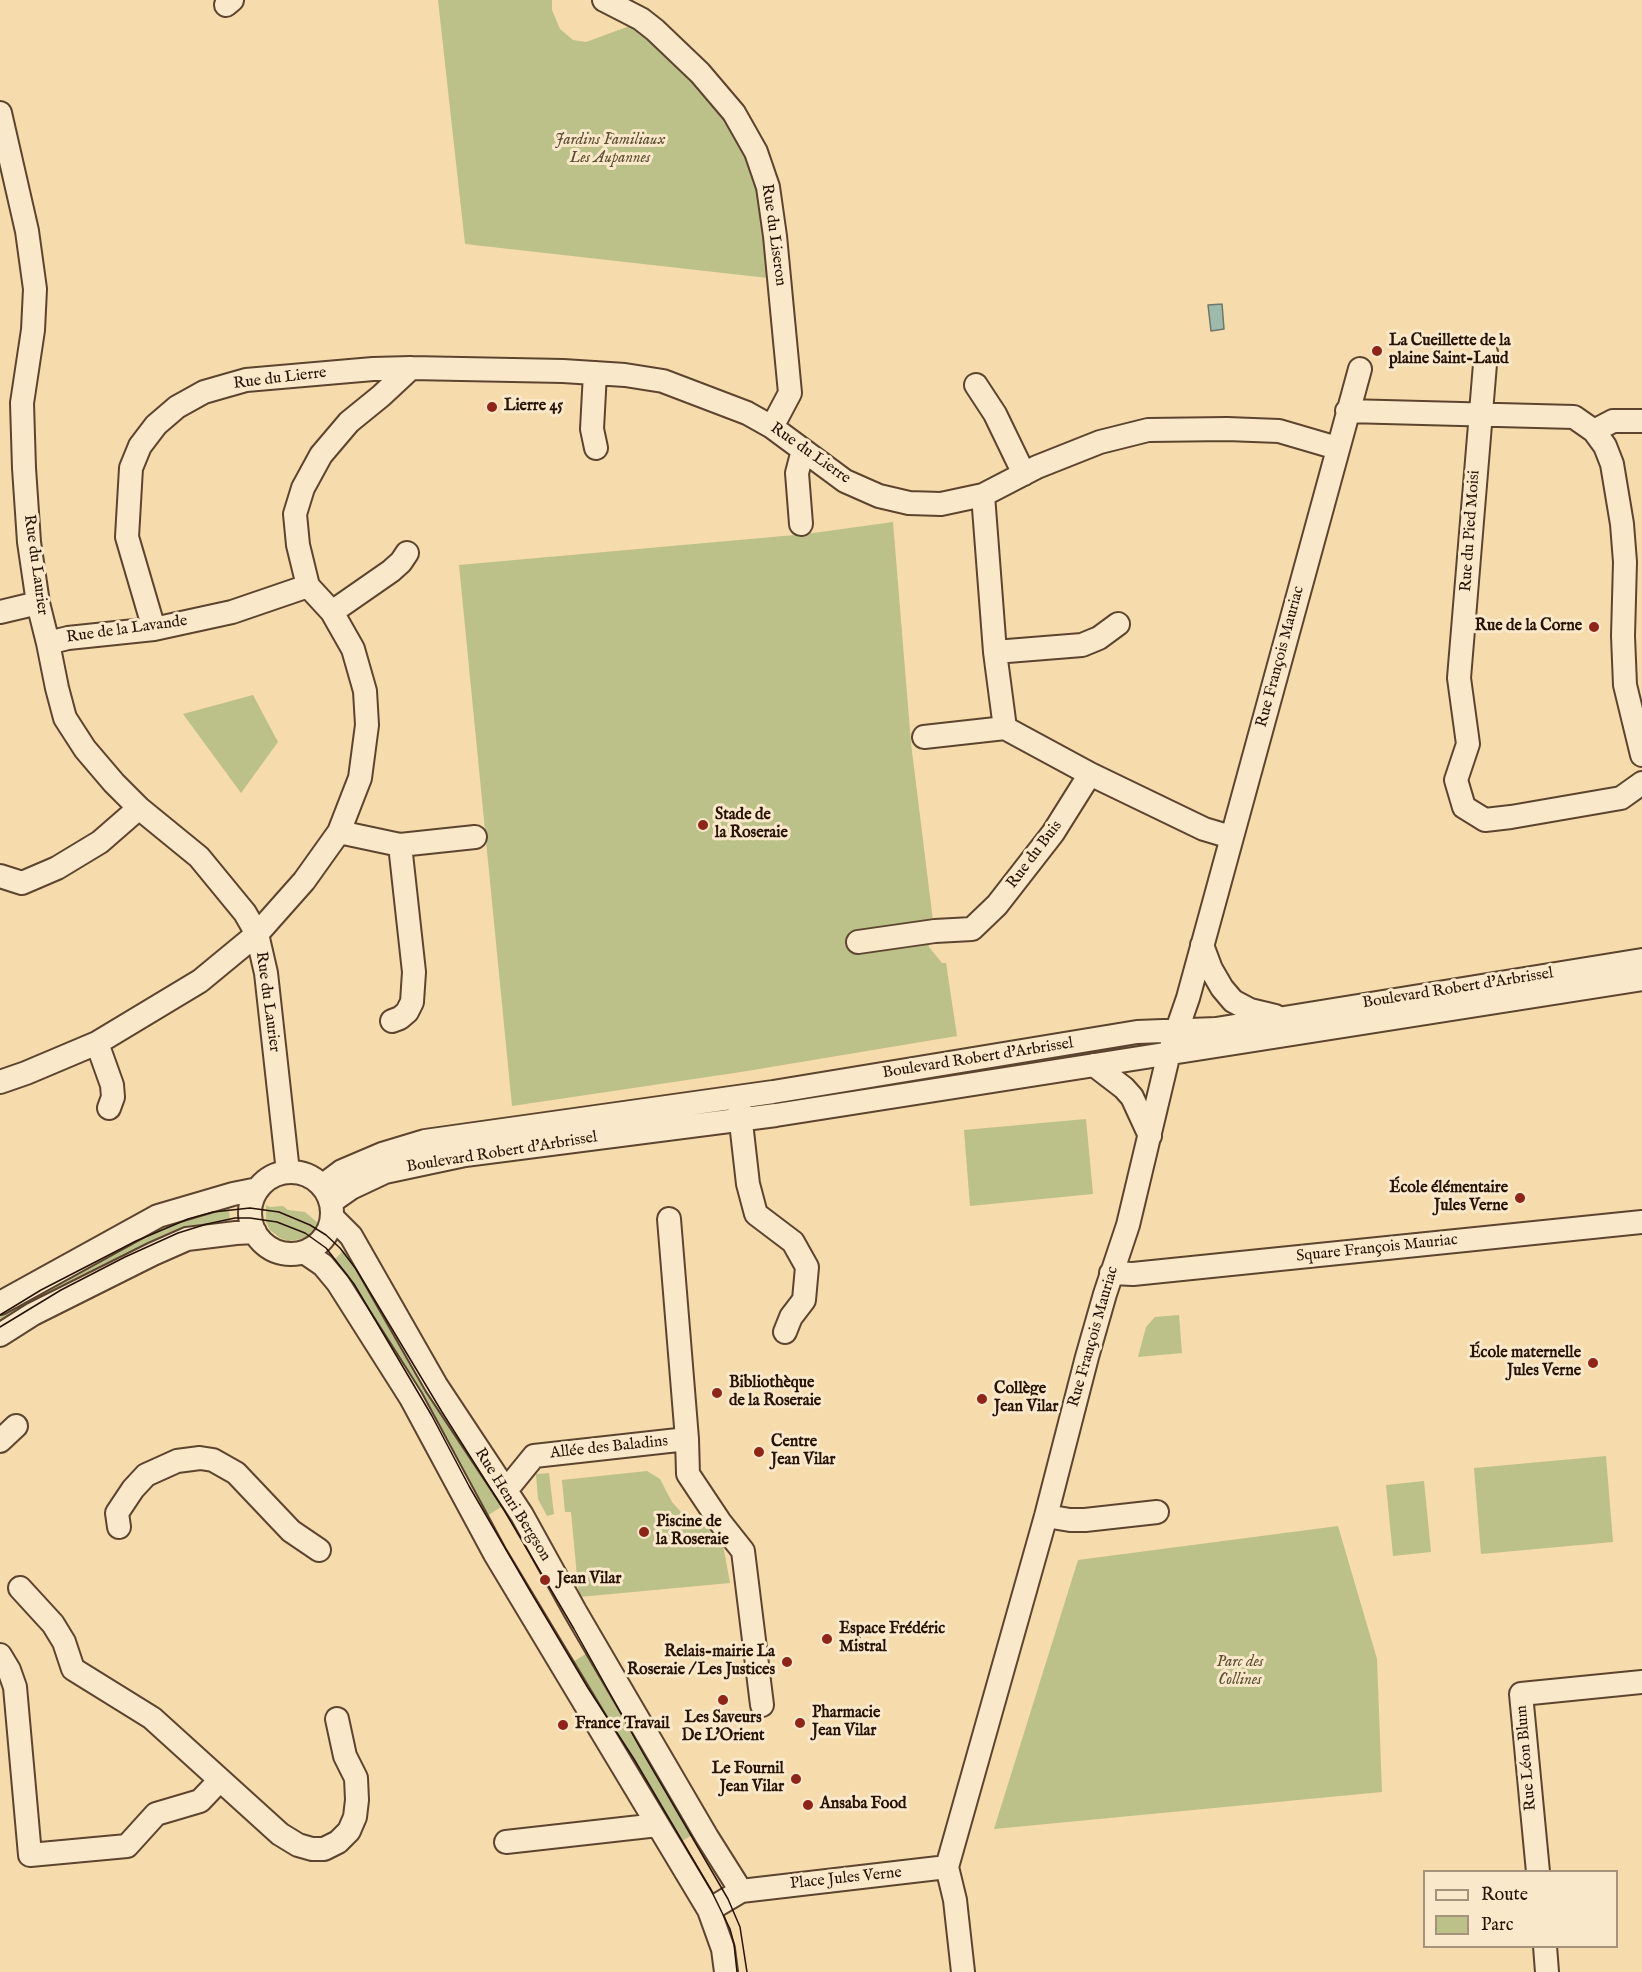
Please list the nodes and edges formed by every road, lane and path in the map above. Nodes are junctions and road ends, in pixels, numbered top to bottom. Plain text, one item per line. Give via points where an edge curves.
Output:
1 (604, 0) edge
2 (0, 113) edge
3 (1486, 352) dead end
4 (411, 368) junction
5 (1360, 369) dead end
6 (595, 373) junction
7 (976, 385) dead end
8 (1347, 411) junction
9 (1480, 414) junction
10 (1642, 421) edge
11 (772, 427) junction
12 (1594, 432) junction
13 (596, 448) dead end
14 (1337, 448) junction
15 (803, 450) junction
16 (1024, 474) junction
17 (983, 495) junction
18 (801, 525) dead end
19 (407, 553) dead end
20 (308, 586) junction
21 (1633, 594) edge
22 (38, 603) junction
23 (0, 612) edge
24 (332, 612) junction
25 (1118, 624) dead end
26 (154, 629) junction
27 (48, 643) junction
28 (995, 652) junction
29 (1005, 728) junction
30 (924, 737) dead end
31 (1642, 755) edge
32 (1090, 774) junction
33 (1642, 783) edge
34 (139, 808) junction
35 (339, 832) junction
36 (475, 837) dead end
37 (1231, 837) junction
38 (400, 845) junction
39 (0, 876) edge
40 (257, 934) junction
41 (858, 942) dead end
42 (1202, 945) junction
43 (1642, 960) edge
44 (1642, 979) edge
45 (1282, 1017) junction
46 (392, 1022) dead end
47 (1177, 1031) junction
48 (97, 1043) junction
49 (1169, 1053) junction
50 (1094, 1065) junction
51 (0, 1082) edge
52 (738, 1097) junction
53 (109, 1108) dead end
54 (741, 1120) junction
55 (1150, 1136) junction
56 (288, 1172) junction
57 (258, 1189) junction
58 (328, 1202) junction
59 (669, 1219) dead end
60 (1642, 1222) edge
61 (255, 1232) junction
62 (304, 1252) junction
63 (1111, 1273) junction
64 (0, 1303) edge
65 (785, 1332) dead end
66 (0, 1335) edge
67 (687, 1439) junction
68 (512, 1483) dead end
69 (1157, 1512) dead end
70 (1046, 1516) junction
71 (119, 1527) dead end
72 (318, 1550) dead end
73 (20, 1588) dead end
74 (0, 1655) edge
75 (1642, 1682) edge
76 (762, 1705) dead end
77 (337, 1719) dead end
78 (220, 1780) junction
79 (658, 1825) junction
80 (506, 1842) dead end
81 (947, 1868) junction
82 (1538, 1870) edge
83 (741, 1891) junction
84 (709, 1910) junction
85 (1545, 1948) edge
86 (726, 1972) edge
87 (963, 1972) edge
88 (1547, 1972) edge

1 - 11 street, Rue du Liseron via 641,19 700,73 734,113 756,152 768,187 772,216 789,393
2 - 22 street, Rue du Laurier via 35,289 22,403 29,542
3 - 9 street, Rue du Pied Moisi
4 - 6 street, Rue du Lierre
4 - 20 street via 349,422 321,455 303,488 295,514
4 - 26 street, Rue du Lierre via 246,381 204,392 156,425 130,468 127,537
5 - 8 street, Rue François Mauriac
6 - 11 street, Rue du Lierre via 663,381 717,400
6 - 13 street via 591,429
7 - 16 street
8 - 9 street
8 - 14 street, Rue François Mauriac
9 - 12 street via 1574,417
9 - 33 street, Rue du Pied Moisi via 1459,678 1468,744 1456,780 1464,807 1485,819 1511,817 1621,798
10 - 12 street via 1613,421
11 - 15 street, Rue du Lierre
12 - 21 street via 1612,464
14 - 16 street, Rue du Lierre via 1279,431 1148,430 1100,442
14 - 37 street, Rue François Mauriac
15 - 17 street, Rue du Lierre via 845,481 879,496 941,504
15 - 18 street via 796,473
16 - 17 street, Rue du Lierre
17 - 28 street
19 - 24 street via 391,570
20 - 24 street
20 - 26 street, Rue de la Lavande via 232,612
21 - 31 street via 1623,636 1625,685
22 - 23 street
22 - 27 street, Rue du Laurier
24 - 35 street via 353,649 365,691 367,724 360,778
25 - 28 street via 1082,645
26 - 27 street, Rue de la Lavande
27 - 34 street, Rue du Laurier via 65,718 85,749
28 - 29 street
29 - 30 street
29 - 32 street
32 - 37 street via 1204,829
32 - 41 street, Rue du Buis via 1053,833 997,905 972,929
34 - 39 street via 100,842 57,868 22,883
34 - 40 street, Rue du Laurier via 199,857 245,913
35 - 38 street
35 - 40 street via 304,881
36 - 38 street
37 - 42 street, Rue François Mauriac
38 - 46 street via 414,972 412,1002 407,1012
40 - 48 street via 200,981
40 - 56 street, Rue du Laurier via 266,973
42 - 45 street via 1211,969 1233,1001 1250,1010
42 - 47 street, Rue François Mauriac
43 - 45 street, Boulevard Robert d'Arbrissel
44 - 49 street, Boulevard Robert d'Arbrissel
45 - 47 street, Boulevard Robert d'Arbrissel
47 - 49 street, Rue François Mauriac
47 - 52 street, Boulevard Robert d'Arbrissel via 1137,1032
48 - 51 street
48 - 53 street via 112,1085
49 - 50 street, Boulevard Robert d'Arbrissel
49 - 55 street, Rue François Mauriac
50 - 54 street, Boulevard Robert d'Arbrissel
50 - 55 street via 1132,1097
52 - 54 street
52 - 58 street, Boulevard Robert d'Arbrissel via 425,1141 342,1171
54 - 58 street, Boulevard Robert d'Arbrissel via 465,1155 385,1172
54 - 65 street via 748,1184 756,1214 793,1242 807,1267 804,1300
55 - 63 street, Rue François Mauriac via 1128,1225
56 - 57 street via 266,1180
56 - 58 street via 313,1178
57 - 61 street via 250,1208
57 - 64 street via 158,1216
58 - 62 street via 326,1235
58 - 83 street, Rue Henri Bergson via 436,1385 522,1515
59 - 67 street
60 - 63 street, Square François Mauriac via 1133,1274
61 - 62 street via 280,1252
61 - 66 street via 187,1239 33,1314
62 - 79 street, Rue Henri Bergson via 324,1265 338,1283 411,1398 495,1554
63 - 70 street, Rue François Mauriac
67 - 68 street, Allée des Baladins via 534,1456
67 - 76 street, Allée des Baladins via 688,1474 743,1551
69 - 70 street via 1085,1520
70 - 81 street, Rue François Mauriac
71 - 72 street via 117,1513 146,1475 177,1461 200,1458 213,1460 236,1473 291,1531
73 - 78 street via 59,1633 73,1669 152,1718
74 - 78 street via 15,1687 30,1855 127,1846 156,1814 200,1801
75 - 82 street, Rue Léon Blum via 1521,1694
77 - 78 street via 345,1756 356,1778 357,1800 349,1831 338,1842 324,1849 298,1845 279,1834
79 - 80 street
79 - 84 street, Rue Henri Bergson
81 - 83 street, Place Jules Verne
81 - 87 street via 955,1900
83 - 84 street, Place Jules Verne
84 - 86 street via 723,1949
85 - 88 street

